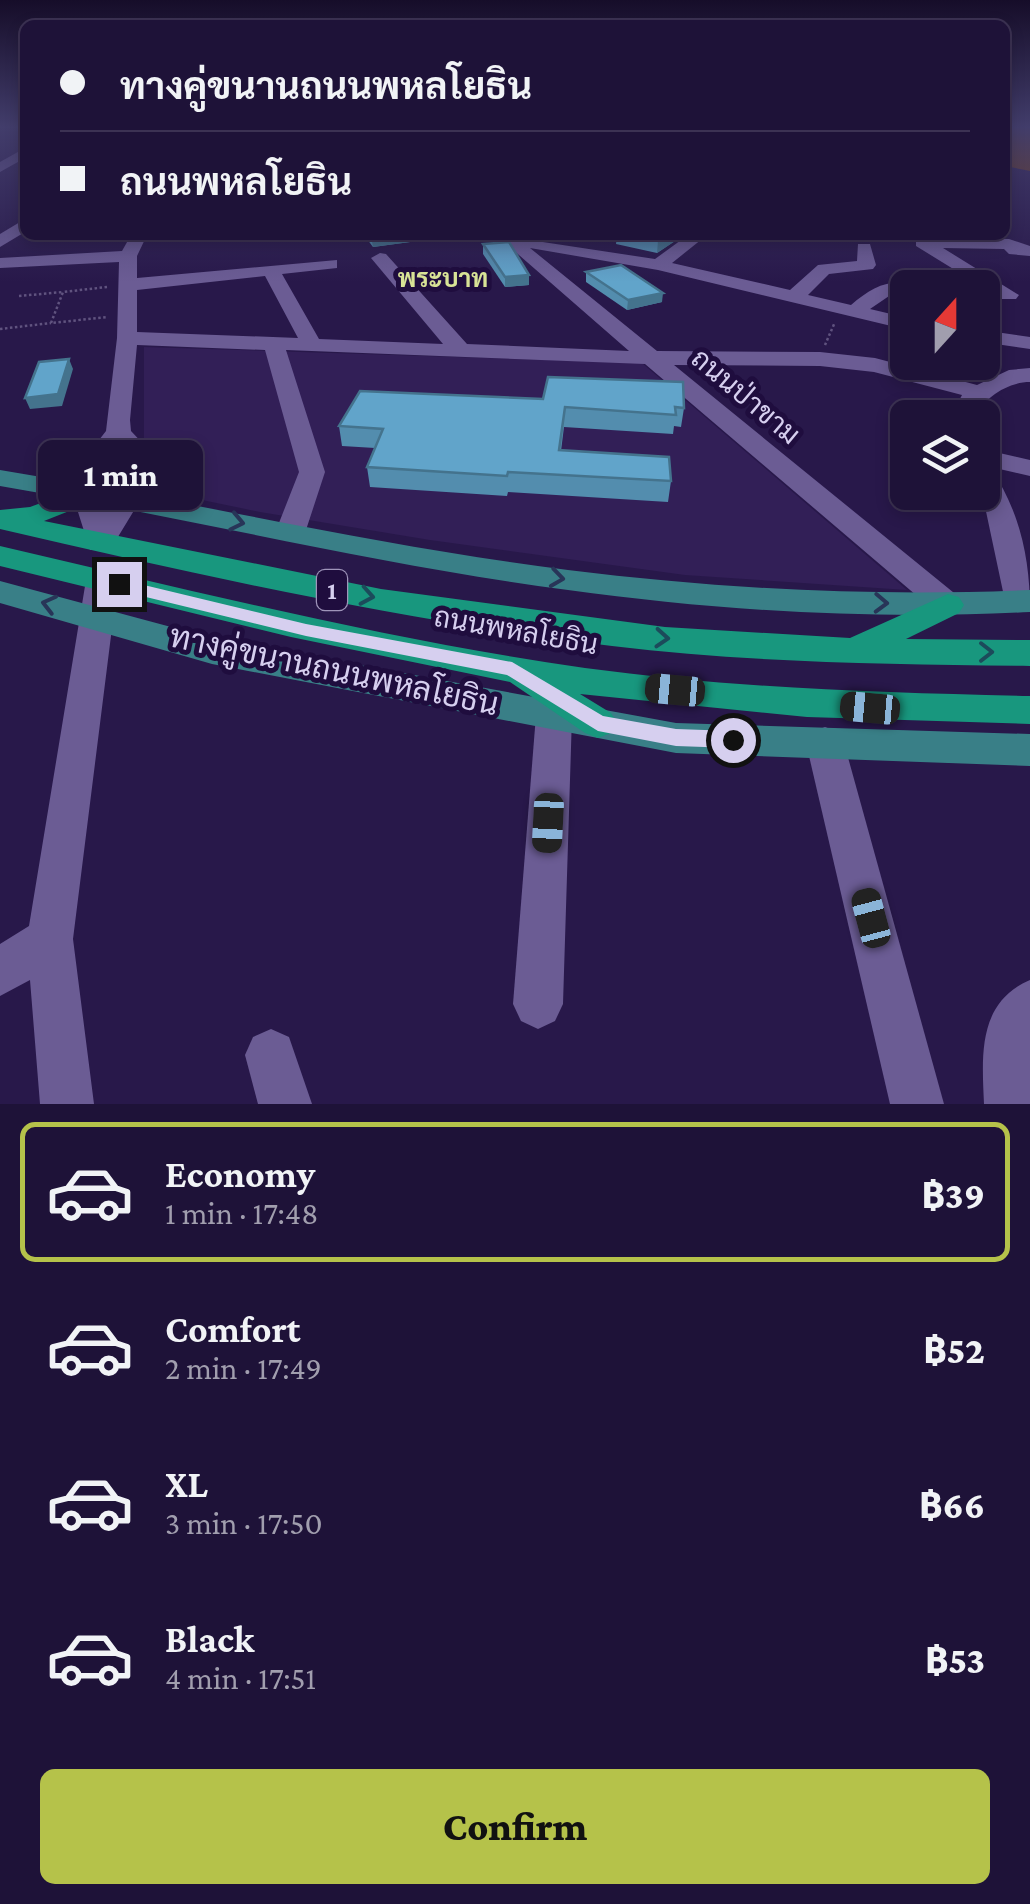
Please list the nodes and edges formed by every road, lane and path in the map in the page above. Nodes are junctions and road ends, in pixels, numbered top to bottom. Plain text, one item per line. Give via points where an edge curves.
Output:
1 (20, 226) edge
2 (73, 240) edge
3 (136, 240) edge
4 (510, 240) edge
5 (523, 240) edge
6 (691, 240) edge
7 (931, 240) edge
8 (972, 240) edge
9 (0, 242) edge
10 (864, 248) dead end
11 (1030, 251) edge
12 (128, 256) junction
13 (380, 258) dead end
14 (54, 260) junction
15 (0, 263) edge
16 (331, 264) dead end
17 (658, 264) junction
18 (271, 271) junction
19 (127, 285) junction
20 (890, 286) edge
21 (760, 288) junction
22 (63, 292) junction
23 (1000, 295) edge
24 (1009, 295) junction
25 (19, 296) dead end
26 (795, 296) junction
27 (1030, 297) edge
28 (739, 310) dead end
29 (850, 311) junction
30 (128, 315) junction
31 (890, 320) edge
32 (51, 323) junction
33 (0, 329) edge
34 (127, 338) junction
35 (1000, 339) edge
36 (273, 342) junction
37 (311, 343) junction
38 (1030, 343) edge
39 (461, 351) junction
40 (654, 358) junction
41 (820, 359) junction
42 (1030, 375) edge
43 (980, 393) junction
44 (972, 400) edge
45 (119, 432) junction
46 (1000, 460) edge
47 (1030, 468) edge
48 (0, 478) edge
49 (87, 494) junction
50 (127, 499) junction
51 (1000, 509) edge
52 (0, 519) edge
53 (290, 533) junction
54 (0, 556) edge
55 (100, 580) junction
56 (0, 592) edge
57 (1026, 601) edge
58 (948, 605) junction
59 (851, 652) junction
60 (1030, 653) edge
61 (512, 669) junction
62 (1030, 710) edge
63 (554, 715) junction
64 (598, 723) junction
65 (825, 743) junction
66 (1030, 750) edge
67 (50, 939) junction
68 (0, 972) edge
69 (538, 1004) dead end
70 (1030, 1005) edge
71 (67, 1104) edge
72 (917, 1104) edge
73 (1011, 1104) edge

1 - 9 street
2 - 14 street
3 - 12 street
4 - 40 street, ถนนป่าขาม
5 - 17 street
6 - 17 street
7 - 24 street via 922,244
8 - 11 street
10 - 26 street via 867,265 824,269
12 - 14 street
12 - 19 street
13 - 39 street
14 - 15 street
16 - 18 street
17 - 21 street
18 - 19 street
18 - 37 street
19 - 22 path
19 - 30 street
20 - 29 street
21 - 26 street
21 - 28 street
22 - 25 path
22 - 32 path
23 - 24 street
24 - 27 street
26 - 29 street
29 - 31 street
29 - 41 path via 830,326
30 - 32 path
30 - 34 street
32 - 33 path
34 - 36 street
34 - 45 street
35 - 38 street
36 - 37 street
36 - 53 street via 312,472
37 - 39 street
39 - 40 street
40 - 41 street
40 - 58 street, ถนนป่าขาม
41 - 43 street via 875,365
42 - 43 street
43 - 44 street
45 - 49 street via 102,448
45 - 50 street via 132,447
46 - 47 street
48 - 49 main road, 1
49 - 50 main road, 1
49 - 52 highway via 34,515
49 - 55 street
50 -> 53 main road, 1
50 - 55 street
51 - 57 street
52 - 55 highway, ถนนพหลโยธิน / 1
53 -> 58 main road, 1 via 568,580 734,597
54 - 55 highway, ถนนพหลโยธิน / 1
55 -> 56 main road, ทางคู่ขนานถนนพหลโยธิน / 1
55 -> 59 highway, ถนนพหลโยธิน / 1 via 272,580 614,634
55 - 61 highway, ถนนพหลโยธิน / 1 via 306,630
55 - 63 main road, ทางคู่ขนานถนนพหลโยธิน / 1 via 212,650
55 - 67 street
57 - 58 main road, 1
58 - 59 highway
59 -> 60 highway, ถนนพหลโยธิน / 1
61 - 62 highway, ถนนพหลโยธิน / 1 via 870,708
61 - 64 highway
63 - 64 main road, ทางคู่ขนานถนนพหลโยธิน / 1
63 - 69 street
64 - 65 main road, ทางคู่ขนานถนนพหลโยธิน / 1 via 676,738
65 - 66 main road, ทางคู่ขนานถนนพหลโยธิน / 1
65 - 72 street
67 - 68 street
67 - 71 street
70 - 73 street via 1007,1041

